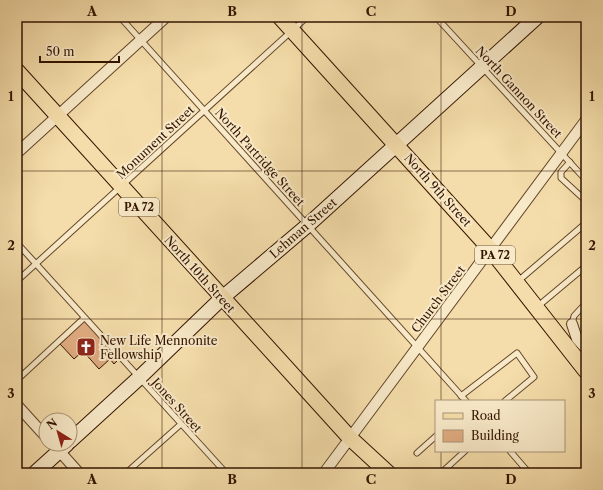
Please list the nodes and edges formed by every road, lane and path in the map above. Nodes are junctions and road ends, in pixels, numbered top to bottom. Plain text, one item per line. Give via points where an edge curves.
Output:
1 (120, 17) edge
2 (166, 17) edge
3 (280, 17) edge
4 (307, 17) edge
5 (436, 17) edge
6 (537, 17) edge
7 (293, 30) junction
8 (141, 40) junction
9 (482, 67) junction
10 (17, 71) edge
11 (204, 110) junction
12 (57, 116) junction
13 (586, 120) edge
14 (397, 144) junction
15 (17, 153) edge
16 (562, 154) junction
17 (570, 162) junction
18 (586, 180) edge
19 (121, 187) junction
20 (586, 201) edge
21 (586, 223) edge
22 (308, 225) junction
23 (17, 243) edge
24 (491, 250) junction
25 (36, 264) junction
26 (586, 266) edge
27 (17, 281) edge
28 (516, 283) junction
29 (222, 298) junction
30 (586, 303) edge
31 (536, 308) junction
32 (84, 318) junction
33 (572, 324) joint
34 (418, 347) junction
35 (586, 349) edge
36 (586, 371) edge
37 (139, 378) junction
38 (17, 380) edge
39 (461, 396) junction
40 (465, 400) edge
41 (506, 400) edge
42 (17, 405) edge
43 (181, 424) junction
44 (38, 428) edge
45 (78, 434) edge
46 (435, 437) edge
47 (350, 438) junction
48 (54, 452) edge
49 (64, 452) edge
50 (417, 452) dead end
51 (464, 452) edge
52 (511, 452) edge
53 (35, 473) edge
54 (79, 473) edge
55 (126, 473) edge
56 (226, 473) edge
57 (324, 473) edge
58 (388, 473) edge
59 (441, 473) edge
60 (529, 473) edge

1 - 8 lane, North Partridge Street
2 - 8 street
3 - 7 main road, North 9th Street / PA 72
4 - 7 lane, Monument Street
5 - 9 lane, North Gannon Street
6 - 9 main road, Lehman Street
7 - 11 lane, Monument Street
7 - 14 main road, North 9th Street / PA 72
8 - 11 lane, North Partridge Street
8 - 12 street
9 - 14 main road, Lehman Street
9 - 16 lane, North Gannon Street
10 - 12 main road, North 10th Street / PA 72
11 - 19 lane, Monument Street
11 - 22 lane, North Partridge Street
12 - 15 street
12 - 19 main road, North 10th Street / PA 72
13 - 16 street, Church Street
14 - 22 main road, Lehman Street
14 - 24 main road, North 9th Street / PA 72
16 - 17 lane, North Gannon Street
16 - 24 street, Church Street
17 - 18 lane, North Gannon Street
17 - 20 lane via 562,172 561,178
19 - 25 lane, Monument Street
19 - 29 main road, North 10th Street / PA 72
21 - 28 lane
22 - 29 main road, Lehman Street
22 - 34 lane, North Partridge Street
23 - 25 lane, Jones Street
24 - 28 main road, North 9th Street / PA 72
24 - 34 street, Church Street
25 - 27 lane, Monument Street
25 - 32 lane, Jones Street
26 - 31 lane
28 - 31 main road, North 9th Street / PA 72
29 - 37 main road, Lehman Street
29 - 47 main road, North 10th Street / PA 72
30 - 33 lane via 574,316
31 - 36 main road, North 9th Street / PA 72
32 - 37 lane, Jones Street
32 - 38 lane
33 - 35 street via 577,339
34 - 39 lane, North Partridge Street
34 - 47 street, Church Street
37 - 43 lane, Jones Street
37 - 45 main road, Lehman Street
39 - 40 lane, North Partridge Street
39 - 41 lane via 517,354 534,377
42 - 44 street
43 - 55 lane
43 - 56 lane, Jones Street
46 - 50 lane
47 - 57 street, Church Street
47 - 58 main road, North 10th Street / PA 72
48 - 53 main road
49 - 54 street
51 - 59 lane
52 - 60 lane

